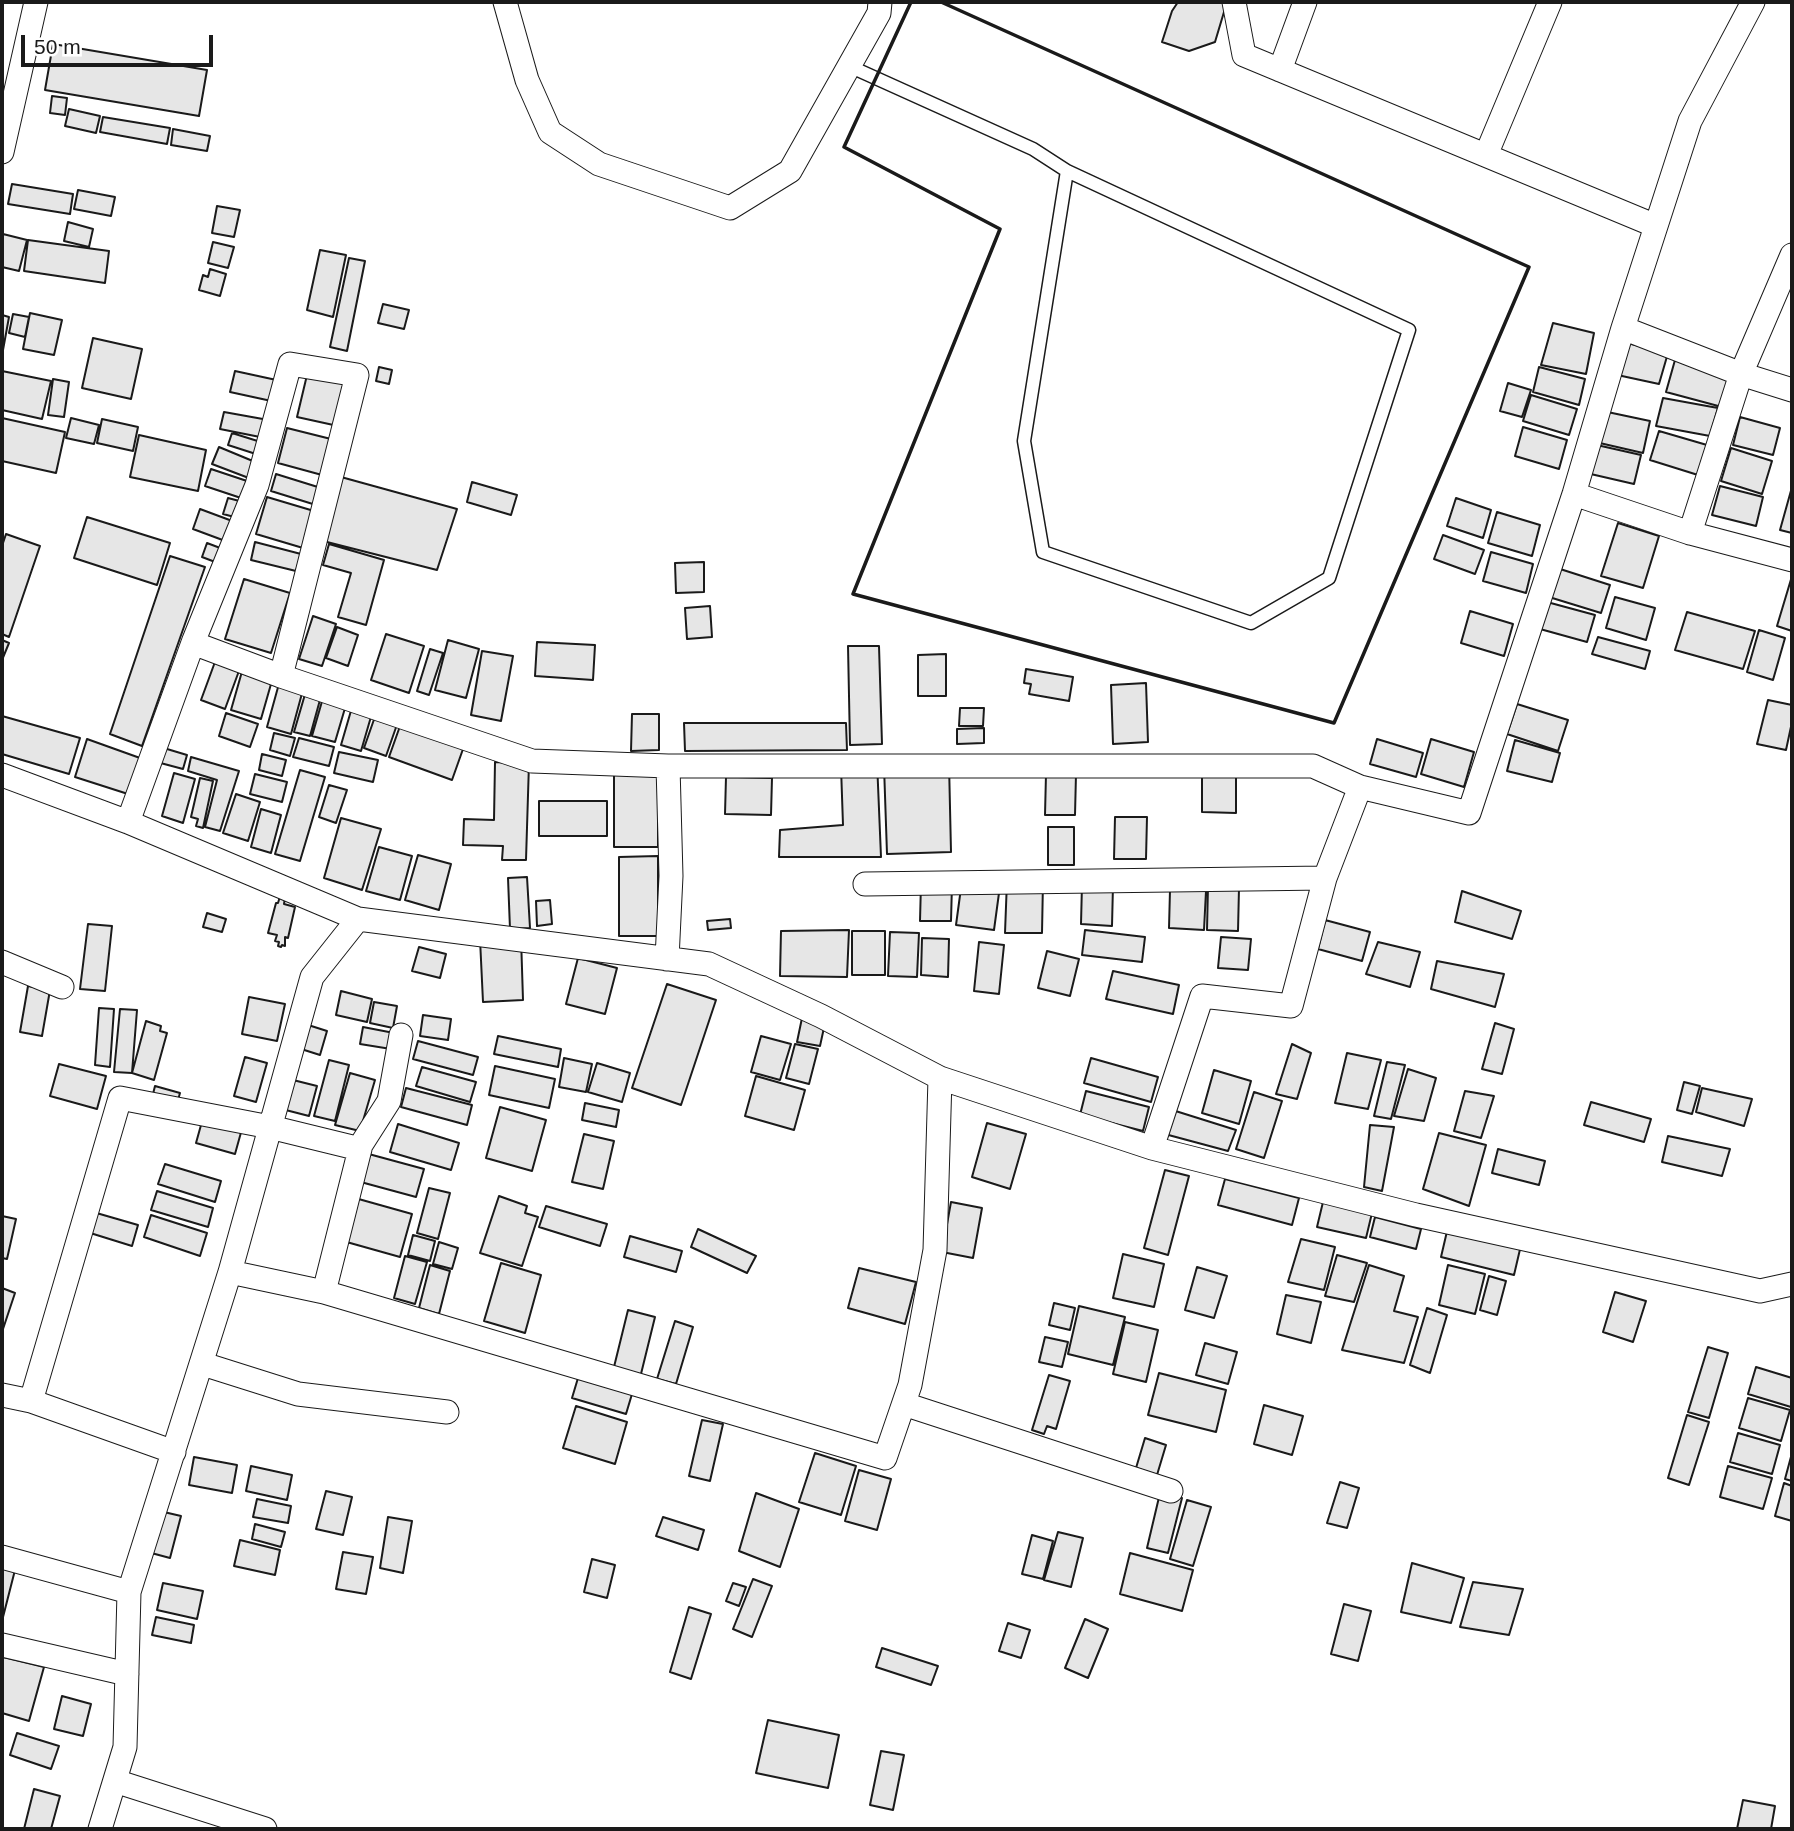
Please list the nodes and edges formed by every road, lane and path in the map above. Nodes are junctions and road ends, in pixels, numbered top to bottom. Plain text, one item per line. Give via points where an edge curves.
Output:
1 (36, 2) edge
2 (505, 2) edge
3 (880, 2) edge
4 (1234, 2) edge
5 (1305, 2) edge
6 (1550, 2) edge
7 (1753, 2) edge
8 (849, 66) junction
9 (1280, 70) junction
10 (2, 152) edge
11 (1486, 155) junction
12 (1067, 170) junction
13 (1656, 226) junction
14 (1792, 255) edge
15 (1623, 328) junction
16 (1741, 374) junction
17 (1792, 390) edge
18 (1574, 494) junction
19 (1690, 533) junction
20 (1792, 560) edge
21 (193, 643) junction
22 (281, 676) junction
23 (668, 766) junction
24 (2, 775) edge
25 (1360, 787) junction
26 (128, 822) junction
27 (1325, 878) junction
28 (865, 884) dead end
29 (358, 919) junction
30 (667, 959) junction
31 (2, 962) edge
32 (62, 987) dead end
33 (401, 1035) dead end
34 (940, 1078) junction
35 (270, 1127) junction
36 (359, 1148) junction
37 (1152, 1148) junction
38 (230, 1272) junction
39 (1792, 1284) edge
40 (324, 1292) junction
41 (202, 1364) junction
42 (2, 1395) edge
43 (31, 1401) junction
44 (904, 1404) junction
45 (447, 1412) dead end
46 (174, 1452) junction
47 (1171, 1491) dead end
48 (2, 1557) edge
49 (129, 1592) junction
50 (2, 1645) edge
51 (127, 1674) junction
52 (115, 1781) junction
53 (100, 1829) edge
54 (265, 1829) edge

1 - 10 street
2 - 8 street via 527,80 550,132 599,164 730,208 790,171
3 - 8 street via 879,13
4 - 9 street via 1244,55
5 - 9 street
6 - 11 street
7 - 13 street via 1690,121
8 - 12 lane via 1033,149
9 - 11 street
11 - 13 street
12 - 12 lane via 1024,441 1043,552 1251,623 1329,578 1409,330
13 - 15 street
14 - 16 street
15 - 16 street
15 - 18 street
16 - 17 street
16 - 19 street
18 - 19 street
18 - 25 street via 1469,813
19 - 20 street
21 - 22 street
21 - 22 street via 257,485 290,364 357,374
21 - 26 street
22 - 23 street via 532,761
23 - 25 street via 1313,765
23 - 30 street via 671,876
24 - 26 street
25 - 27 street
26 - 29 street
27 - 28 street
27 - 37 street via 1292,1006 1202,996
29 - 30 street
29 - 35 street via 312,978
30 - 34 street via 709,964
31 - 32 street
33 - 36 street via 389,1101
34 - 37 street
34 - 44 street via 935,1250
35 - 36 street
35 - 38 street
35 - 43 street via 120,1098
36 - 40 street
37 - 39 street via 1416,1215 1760,1291
38 - 40 street
38 - 41 street
40 - 44 street via 886,1458
41 - 45 street via 298,1394
41 - 46 street
42 - 43 street
43 - 46 street
44 - 47 street
46 - 49 street
48 - 49 street
49 - 51 street
50 - 51 street
51 - 52 street via 125,1747
52 - 53 street
52 - 54 street

